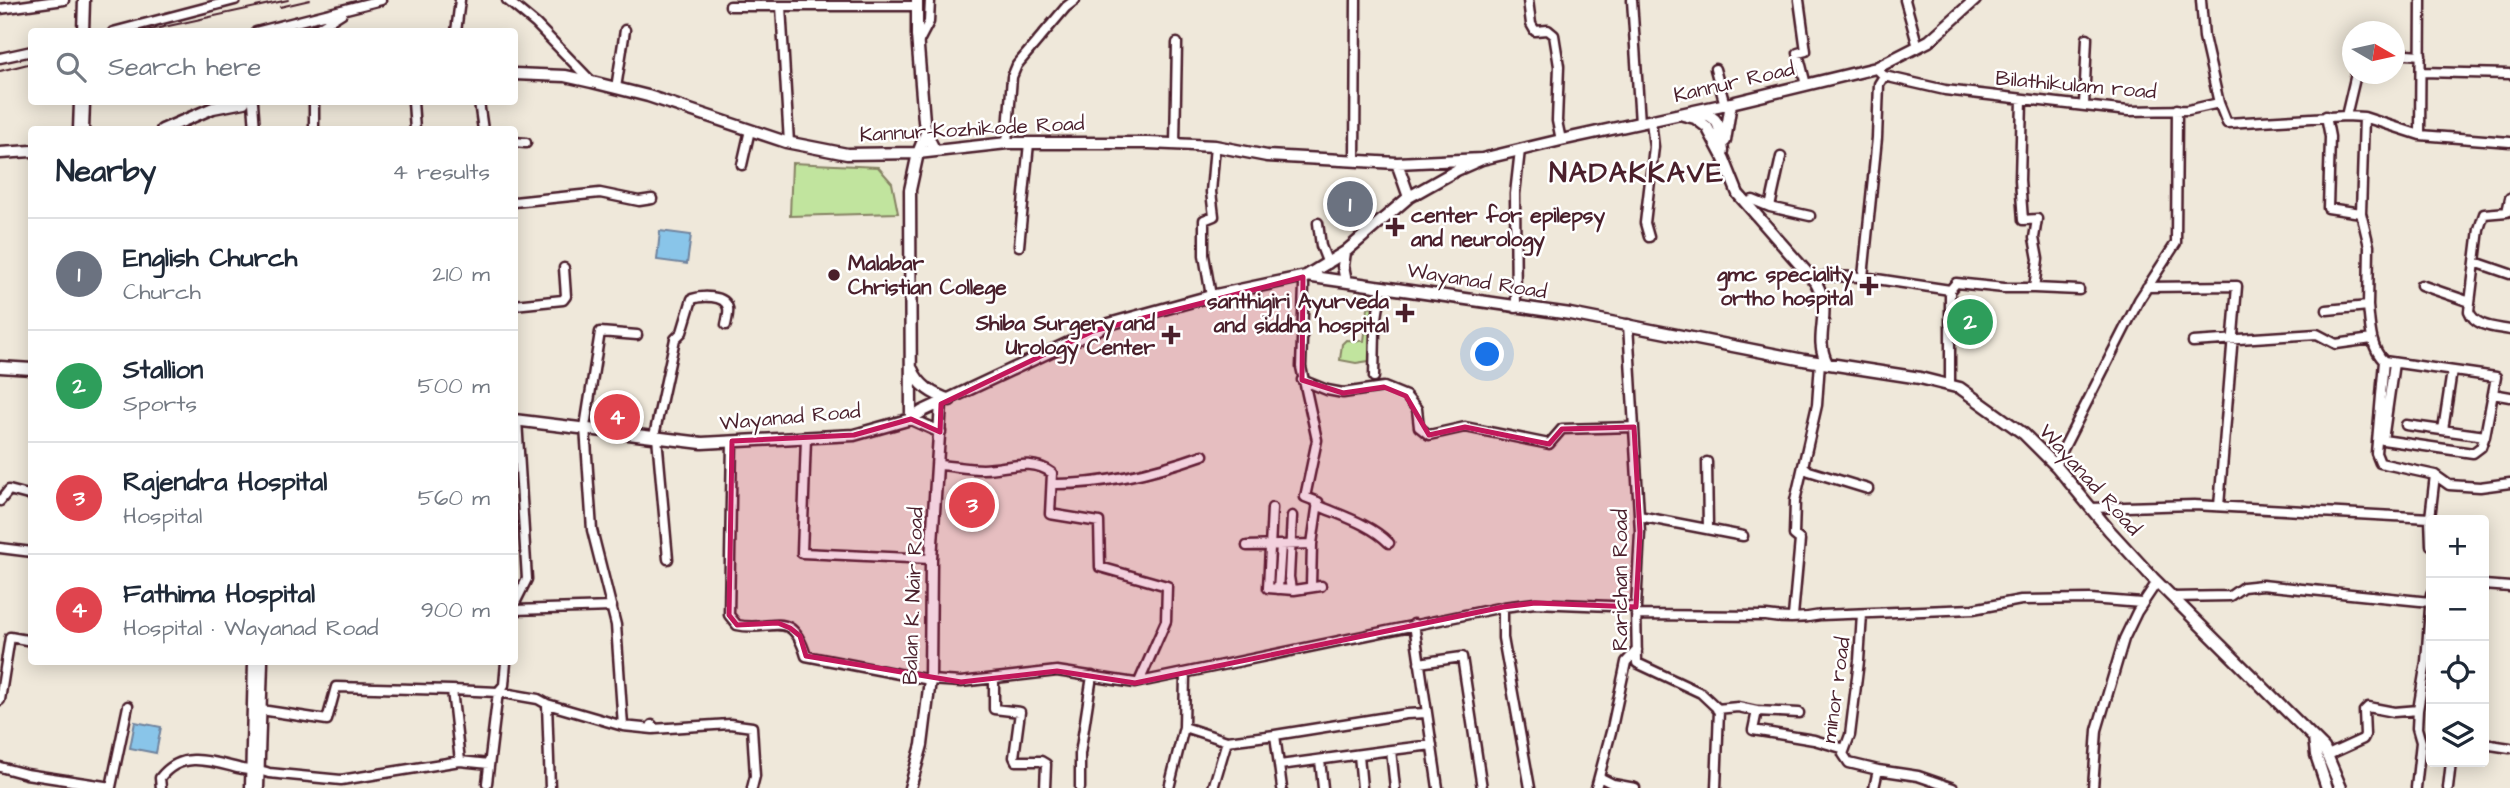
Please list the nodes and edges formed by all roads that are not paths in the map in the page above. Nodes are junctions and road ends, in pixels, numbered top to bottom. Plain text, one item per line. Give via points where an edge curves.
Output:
1 (64, 0) edge
2 (84, 0) edge
3 (235, 0) edge
4 (381, 0) edge
5 (460, 0) edge
6 (507, 0) edge
7 (930, 0) edge
8 (1075, 0) edge
9 (1356, 0) edge
10 (1528, 0) edge
11 (1632, 0) edge
12 (1799, 0) edge
13 (1905, 0) edge
14 (1975, 0) edge
15 (2201, 0) edge
16 (2421, 0) edge
17 (917, 3) edge
18 (736, 4) edge
19 (1965, 4) edge
20 (780, 6) junction
21 (0, 9) edge
22 (348, 9) junction
23 (83, 28) edge
24 (128, 28) edge
25 (272, 28) edge
26 (318, 28) edge
27 (456, 28) edge
28 (625, 30) dead end
29 (2087, 38) dead end
30 (1177, 43) dead end
31 (917, 46) junction
32 (1918, 47) junction
33 (28, 52) edge
34 (2405, 54) edge
35 (2421, 55) junction
36 (0, 58) edge
37 (1876, 68) junction
38 (1714, 69) dead end
39 (2421, 72) junction
40 (2510, 74) edge
41 (518, 75) edge
42 (1884, 76) junction
43 (592, 82) junction
44 (2354, 84) edge
45 (1806, 85) junction
46 (616, 88) junction
47 (2022, 99) junction
48 (2219, 103) junction
49 (1728, 104) junction
50 (80, 105) edge
51 (86, 105) edge
52 (228, 105) edge
53 (253, 105) edge
54 (314, 105) edge
55 (413, 105) edge
56 (479, 105) edge
57 (2084, 105) junction
58 (2177, 109) junction
59 (1687, 113) junction
60 (2326, 116) junction
61 (2346, 117) junction
62 (2364, 117) junction
63 (1651, 121) junction
64 (1640, 123) junction
65 (82, 126) edge
66 (83, 126) edge
67 (171, 126) edge
68 (256, 126) edge
69 (314, 126) edge
70 (415, 126) edge
71 (482, 126) edge
72 (750, 130) junction
73 (926, 133) junction
74 (2420, 135) junction
75 (1561, 139) junction
76 (1029, 142) junction
77 (2510, 142) edge
78 (518, 143) edge
79 (789, 143) junction
80 (1007, 143) junction
81 (526, 144) dead end
82 (1175, 144) junction
83 (1215, 146) junction
84 (28, 150) edge
85 (1520, 150) junction
86 (935, 152) junction
87 (0, 153) edge
88 (918, 153) junction
89 (1781, 157) dead end
90 (1355, 159) junction
91 (1482, 159) junction
92 (1724, 159) junction
93 (1397, 163) junction
94 (742, 165) dead end
95 (1409, 197) junction
96 (2510, 198) edge
97 (652, 199) dead end
98 (518, 202) edge
99 (1746, 203) junction
100 (1770, 207) junction
101 (2361, 213) junction
102 (1810, 216) dead end
103 (1318, 223) dead end
104 (1649, 237) dead end
105 (1019, 246) dead end
106 (1345, 252) junction
107 (2475, 262) junction
108 (1328, 264) junction
109 (564, 268) dead end
110 (2510, 274) edge
111 (1304, 277) junction
112 (1863, 277) junction
113 (1346, 281) junction
114 (1816, 283) junction
115 (2421, 285) dead end
116 (1382, 286) junction
117 (2147, 287) junction
118 (2034, 288) junction
119 (1950, 290) junction
120 (2079, 290) dead end
121 (1211, 296) junction
122 (2470, 302) junction
123 (518, 305) edge
124 (2368, 306) junction
125 (1516, 308) junction
126 (2327, 310) dead end
127 (1628, 324) junction
128 (726, 325) dead end
129 (2510, 330) edge
130 (636, 335) dead end
131 (2372, 339) junction
132 (2232, 340) junction
133 (2193, 342) dead end
134 (1820, 347) junction
135 (1804, 359) junction
136 (2384, 361) junction
137 (1824, 363) junction
138 (2394, 363) junction
139 (911, 365) junction
140 (0, 367) edge
141 (28, 369) edge
142 (2452, 371) junction
143 (1374, 377) dead end
144 (1302, 380) junction
145 (1951, 386) junction
146 (2493, 394) junction
147 (2510, 397) edge
148 (946, 402) junction
149 (911, 419) junction
150 (518, 420) edge
151 (2406, 425) dead end
152 (585, 427) junction
153 (1634, 427) junction
154 (2443, 430) junction
155 (940, 432) junction
156 (2485, 436) junction
157 (656, 437) junction
158 (806, 438) junction
159 (732, 442) junction
160 (518, 449) edge
161 (1203, 455) dead end
162 (1707, 462) dead end
163 (2055, 464) junction
164 (939, 465) junction
165 (1803, 466) junction
166 (2435, 475) junction
167 (2510, 483) edge
168 (1052, 484) junction
169 (1868, 489) dead end
170 (28, 495) edge
171 (0, 501) edge
172 (1317, 505) junction
173 (2219, 506) junction
174 (1272, 508) dead end
175 (2091, 508) junction
176 (2430, 515) edge
177 (1292, 516) dead end
178 (1639, 516) junction
179 (2426, 518) edge
180 (1708, 528) junction
181 (1743, 536) dead end
182 (1389, 543) dead end
183 (1312, 544) junction
184 (1269, 545) junction
185 (1280, 545) junction
186 (1291, 545) junction
187 (1247, 546) dead end
188 (0, 548) edge
189 (28, 552) edge
190 (668, 559) dead end
191 (932, 559) junction
192 (2157, 582) junction
193 (2489, 585) edge
194 (1311, 586) junction
195 (1321, 586) dead end
196 (2510, 587) edge
197 (1278, 589) junction
198 (1291, 589) junction
199 (2172, 597) junction
200 (518, 599) edge
201 (2426, 602) edge
202 (2143, 603) junction
203 (612, 607) junction
204 (1503, 607) junction
205 (518, 608) edge
206 (1636, 611) junction
207 (1862, 614) junction
208 (1793, 616) junction
209 (1414, 624) junction
210 (28, 640) edge
211 (2427, 641) edge
212 (1637, 650) junction
213 (1419, 663) junction
214 (254, 665) edge
215 (262, 665) edge
216 (506, 665) edge
217 (1185, 673) junction
218 (1092, 676) junction
219 (994, 678) junction
220 (930, 680) junction
221 (1139, 682) junction
222 (452, 690) junction
223 (498, 692) junction
224 (0, 700) edge
225 (547, 704) junction
226 (128, 706) dead end
227 (1717, 709) junction
228 (261, 710) junction
229 (2417, 710) junction
230 (1757, 711) junction
231 (1427, 713) junction
232 (1799, 713) dead end
233 (623, 726) junction
234 (1184, 727) junction
235 (1275, 735) junction
236 (2314, 737) junction
237 (1227, 741) junction
238 (2421, 742) junction
239 (2426, 743) edge
240 (1432, 745) junction
241 (2489, 745) edge
242 (2510, 748) edge
243 (1845, 749) junction
244 (1391, 750) junction
245 (1359, 755) junction
246 (2328, 755) junction
247 (1320, 760) junction
248 (460, 761) junction
249 (489, 764) junction
250 (1280, 765) junction
251 (0, 767) edge
252 (2450, 767) edge
253 (255, 769) junction
254 (1878, 770) junction
255 (1599, 777) junction
256 (486, 783) dead end
257 (97, 787) edge
258 (113, 788) edge
259 (161, 788) edge
260 (251, 788) edge
261 (258, 788) edge
262 (550, 788) edge
263 (752, 788) edge
264 (909, 788) edge
265 (1045, 788) edge
266 (1080, 788) edge
267 (1170, 788) edge
268 (1213, 788) edge
269 (1282, 788) edge
270 (1323, 788) edge
271 (1362, 788) edge
272 (1395, 788) edge
273 (1438, 788) edge
274 (1482, 788) edge
275 (1530, 788) edge
276 (1596, 788) edge
277 (1635, 788) edge
278 (1716, 788) edge
279 (1874, 788) edge
280 (1954, 788) edge
281 (2093, 788) edge
282 (2327, 788) edge
283 (2341, 788) edge
284 (2416, 788) edge
285 (2448, 788) edge

1 - 21 street
2 - 23 main road
3 - 24 street
4 - 22 street
5 - 27 street
6 - 43 street
7 - 31 street via 929,22
8 - 80 street via 1017,65
9 - 90 street
10 - 75 street via 1535,31 1548,30 1554,35
11 - 64 street
12 - 45 street via 1805,51 1798,53
13 - 32 street
14 - 19 main road, Kannur Road
15 - 48 street
16 - 35 street
17 - 20 street
17 - 31 main road
18 - 20 street
19 - 32 main road, Kannur Road
20 - 79 street
22 - 25 street
22 - 26 street
28 - 46 street
29 - 57 street
30 - 82 street
31 - 73 main road
32 - 37 main road, Kannur Road
33 - 36 street
34 - 35 street
35 - 39 street
37 - 42 street
37 - 45 main road, Kannur Road
38 - 49 street
39 - 40 street
39 - 74 street
41 - 43 main road, Kannur-Kozhikode Road
42 - 47 street, Bilathikulam road via 1945,90
42 - 112 street via 1878,91
43 - 46 main road, Kannur-Kozhikode Road
44 - 61 street
45 - 49 main road, Kannur Road
46 - 72 main road, Kannur-Kozhikode Road
47 - 57 street, Bilathikulam road
47 - 118 street via 2024,220 2037,219
48 - 58 street, Bilathikulam road
48 - 60 street via 2227,123
49 - 59 main road, Kannur Road
49 - 92 main road
50 - 65 main road
51 - 66 street
52 - 67 main road
53 - 68 street
54 - 69 street
55 - 70 street
56 - 71 street
57 - 58 street, Bilathikulam road via 2145,113
58 - 117 street via 2176,243
59 - 63 main road, Kannur Road
59 - 92 main road via 1710,114 1717,120
60 - 61 street
60 - 101 street via 2330,137 2328,208
61 - 62 street
62 - 74 street
62 - 101 street
63 - 64 main road, Kannur Road
63 - 104 street via 1654,147 1644,223
64 - 75 main road, Kannur Road
72 - 79 main road, Kannur-Kozhikode Road
72 - 94 street
73 - 86 main road
73 - 88 main road
74 - 77 street
75 - 85 main road, Kannur Road
76 - 80 main road, Kannur-Kozhikode Road
76 - 82 main road, Kannur-Kozhikode Road
76 - 105 street
78 - 81 street
79 - 88 main road, Kannur-Kozhikode Road via 847,154
80 - 86 main road, Kannur-Kozhikode Road
82 - 83 main road, Kannur-Kozhikode Road
83 - 90 main road, Kannur-Kozhikode Road via 1267,156
83 - 121 street via 1214,216 1204,220
84 - 87 main road
85 - 91 main road, Kannur Road
85 - 125 street via 1515,194
86 - 88 main road, Kannur-Kozhikode Road
88 - 139 main road via 910,190
89 - 100 street
90 - 93 main road, Kannur-Kozhikode Road
91 - 93 main road, Kannur-Kozhikode Road
91 - 95 main road
92 - 99 main road
93 - 95 main road
95 - 106 main road
96 - 107 street via 2507,212 2484,215
97 - 98 street via 600,193
99 - 100 street via 1753,200
99 - 114 main road
100 - 102 street
101 - 124 street via 2369,246
103 - 108 street
106 - 108 main road
106 - 113 main road
107 - 110 street
107 - 122 street
108 - 111 main road
109 - 123 street via 563,300
111 - 113 main road, Wayanad Road
111 - 121 main road, Wayanad Road
111 - 144 street
112 - 114 street via 1824,276
112 - 119 street
113 - 116 main road, Wayanad Road
114 - 134 main road via 1825,310
115 - 122 street
116 - 125 main road, Wayanad Road
116 - 143 street
117 - 132 street via 2237,286
117 - 163 street
118 - 119 street via 1956,283
118 - 120 street
119 - 145 street
121 - 148 main road, Wayanad Road via 1109,324
122 - 129 street via 2469,311 2479,323
124 - 126 street
124 - 131 street
125 - 127 main road, Wayanad Road
127 - 135 main road, Wayanad Road
127 - 153 street, Rarichan Road
128 - 157 street via 726,302 700,296 692,299 682,332 675,338
130 - 152 street via 600,332
131 - 132 street via 2336,344 2317,334
131 - 136 street
132 - 133 street
132 - 173 street
134 - 135 main road
134 - 137 main road
135 - 137 main road, Wayanad Road
136 - 138 street
136 - 166 street via 2376,453 2380,463
137 - 145 main road, Wayanad Road
137 - 165 street
138 - 142 street
138 - 156 street via 2383,440 2473,453
139 - 148 main road via 916,378
139 - 149 main road
140 - 141 main road
142 - 146 street via 2496,377
142 - 154 street
144 - 153 street via 1343,393 1384,387 1406,396 1417,409 1419,427 1429,435 1465,427 1549,444 1562,429
144 - 172 street via 1317,440 1305,497
145 - 163 main road, Wayanad Road via 2024,434
146 - 147 street
146 - 156 street
148 - 149 main road, Wayanad Road
148 - 155 main road, Balan K. Nair Road
149 - 155 main road
149 - 158 main road, Wayanad Road via 854,435
150 - 152 main road, Wayanad Road
151 - 154 street
152 - 157 main road, Wayanad Road
152 - 203 street via 592,530
153 - 178 street, Rarichan Road
154 - 156 street
155 - 164 main road, Balan K. Nair Road
157 - 159 main road, Wayanad Road
157 - 190 street
158 - 159 main road, Wayanad Road
158 - 191 street via 802,553
159 - 220 street via 729,615 737,625 778,623 800,636 806,656
160 - 200 street via 527,579
161 - 168 street via 1107,481
162 - 180 street
163 - 175 main road, Wayanad Road
164 - 168 street via 983,469 1030,465 1052,473
164 - 191 main road, Balan K. Nair Road
165 - 169 street
165 - 208 street via 1795,501 1794,535 1800,540
166 - 167 street via 2449,485
166 - 176 street
168 - 221 street via 1050,514 1099,522 1100,567 1167,586 1166,621
170 - 171 street via 9,490
172 - 182 street via 1364,525
172 - 183 street
173 - 175 street
173 - 179 street
174 - 184 street
175 - 192 main road, Wayanad Road
177 - 186 street
178 - 180 street
178 - 206 street, Rarichan Road
180 - 181 street
183 - 186 street
183 - 194 street
184 - 185 street
184 - 187 street
184 - 197 street via 1268,588
185 - 186 street
185 - 197 street
186 - 198 street
188 - 189 street
191 - 220 main road, Balan K. Nair Road
192 - 199 main road, Wayanad Road
192 - 202 street
193 - 196 street
194 - 195 street
194 - 198 street
197 - 198 street
199 - 201 street via 2230,596 2243,587 2262,585
199 - 236 main road, Wayanad Road
202 - 207 street via 2021,600 1973,609
202 - 281 street via 2124,639 2097,730
203 - 205 street
203 - 233 street
204 - 206 street via 1535,603
204 - 209 street
204 - 275 street via 1503,638
206 - 208 street
206 - 212 street, Rarichan Road
207 - 208 street
207 - 243 street, minor road
209 - 213 street
209 - 217 street
210 - 224 street via 10,637
211 - 229 street
212 - 227 street, Rarichan Road via 1637,663 1701,693
212 - 255 street via 1626,663
213 - 231 street
213 - 274 street via 1462,657
214 - 253 main road
215 - 228 main road
216 - 223 street via 504,685
217 - 221 street
217 - 234 street
218 - 219 street via 1057,671
218 - 221 street
218 - 266 street via 1080,754
219 - 220 street
219 - 265 street via 994,709 1020,712 1014,757 1046,764
220 - 264 main road, Balan K. Nair Road via 922,745
222 - 223 street
222 - 228 street via 336,687 327,720
222 - 248 street
223 - 225 street
223 - 249 street
225 - 233 street
225 - 262 street
226 - 258 street
227 - 230 street
227 - 278 street
228 - 253 main road
229 - 238 street
229 - 246 street via 2368,707 2363,738
230 - 232 street
230 - 243 street via 1753,730
231 - 235 street
231 - 240 street
233 - 263 street via 752,727
234 - 237 street
234 - 267 street
235 - 237 street
235 - 250 street
236 - 246 main road, Wayanad Road
236 - 282 main road
237 - 268 street
238 - 239 street
238 - 284 street
240 - 244 street
240 - 273 street
241 - 242 street
243 - 254 street, minor road via 1849,763
244 - 245 street
244 - 272 street
245 - 247 street
245 - 271 street
246 - 283 main road, Wayanad Road
247 - 250 street
247 - 270 street
248 - 249 street
248 - 253 street via 341,780
249 - 256 street
250 - 269 street
251 - 257 street
252 - 285 street
253 - 259 street via 198,759 167,769 160,778
253 - 260 main road
253 - 261 main road
254 - 279 street
254 - 280 street
255 - 276 street
255 - 277 street
257 - 258 street

